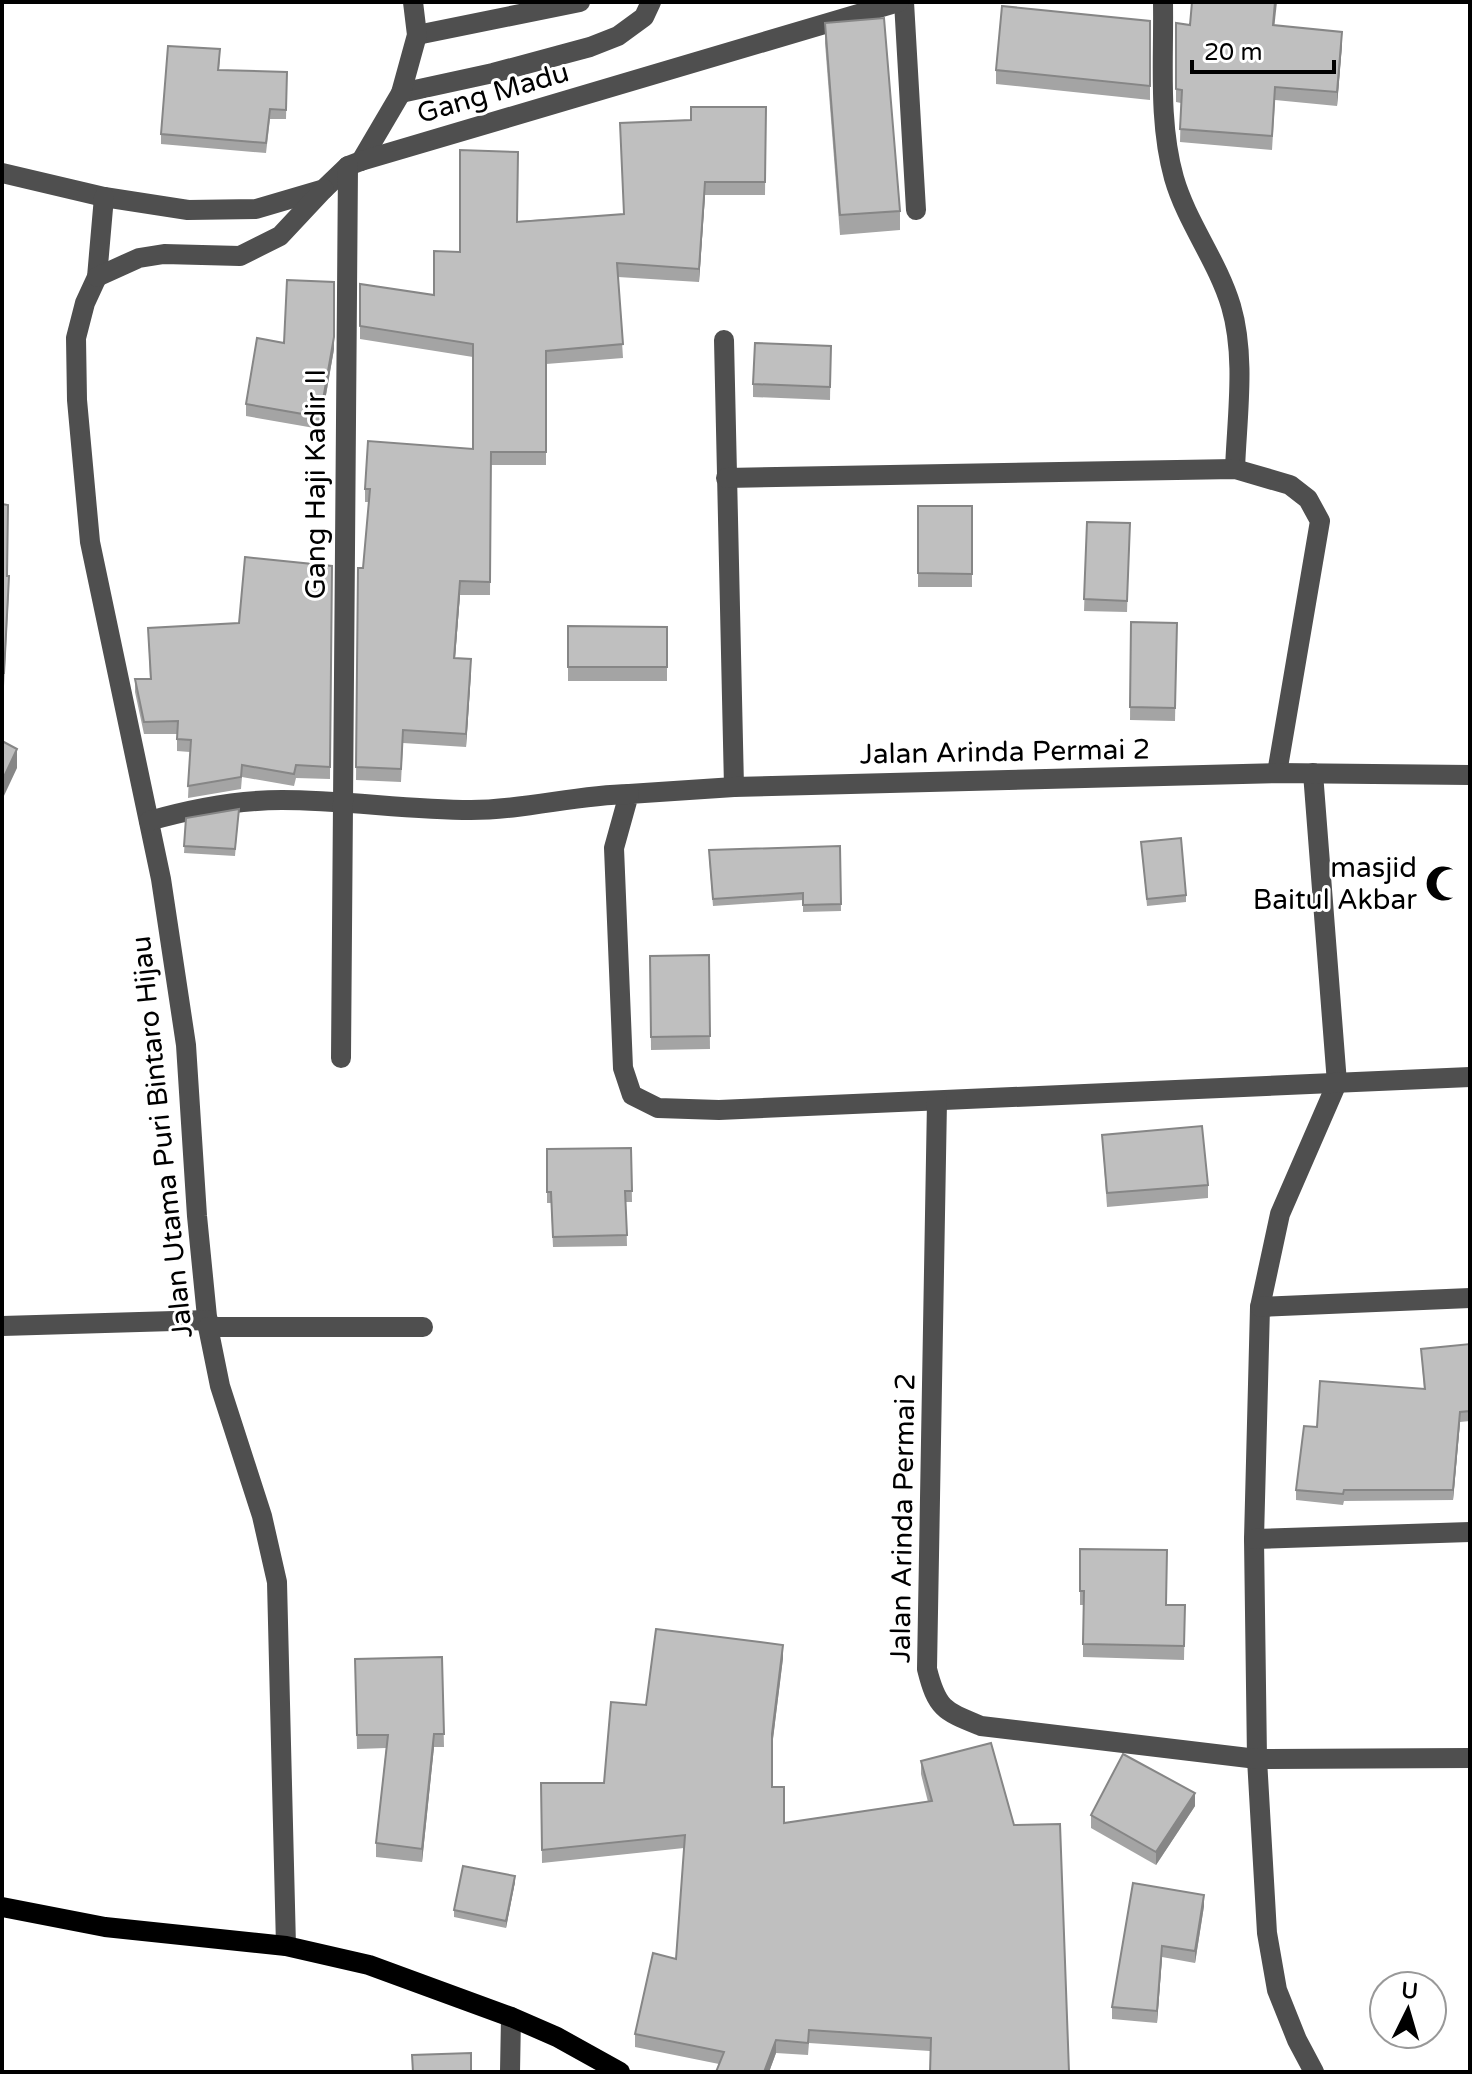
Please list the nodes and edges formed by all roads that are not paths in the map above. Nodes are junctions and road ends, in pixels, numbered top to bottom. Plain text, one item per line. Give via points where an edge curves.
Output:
1 (413, 2) edge
2 (580, 2) edge
3 (651, 2) edge
4 (902, 2) edge
5 (1163, 2) edge
6 (417, 35) junction
7 (401, 93) junction
8 (354, 164) junction
9 (2, 173) edge
10 (324, 189) junction
11 (104, 197) junction
12 (916, 210) dead end
13 (97, 277) junction
14 (724, 340) dead end
15 (1235, 469) junction
16 (726, 478) junction
17 (1277, 773) junction
18 (1313, 773) junction
19 (1470, 775) edge
20 (734, 787) junction
21 (629, 794) junction
22 (342, 802) junction
23 (149, 821) junction
24 (341, 1058) dead end
25 (1470, 1077) edge
26 (1337, 1083) junction
27 (937, 1101) junction
28 (1470, 1298) edge
29 (1260, 1307) junction
30 (208, 1324) junction
31 (2, 1326) edge
32 (423, 1327) dead end
33 (1470, 1532) edge
34 (1254, 1539) junction
35 (1470, 1758) edge
36 (1257, 1759) junction
37 (2, 1907) edge
38 (286, 1946) junction
39 (511, 2017) junction
40 (510, 2072) edge
41 (620, 2072) edge
42 (1314, 2072) edge

1 - 6 street
2 - 6 street
3 - 7 street via 644,17 590,47
4 - 8 street, Gang Madu
4 - 12 street
5 - 15 street via 1164,134 1185,210 1217,269 1237,332
6 - 7 street
7 - 8 street
8 - 10 street, Gang Madu
8 - 22 street, Gang Haji Kadir II
9 - 11 street, Gang Madu
10 - 11 street, Gang Madu via 256,209 188,210
10 - 13 street via 280,236 240,256 164,254 139,258
11 - 13 street, Jalan Utama Puri Bintaro Hijau
13 - 23 street, Jalan Utama Puri Bintaro Hijau via 76,338 90,542
14 - 16 street
15 - 16 street
15 - 17 street via 1290,485 1308,499 1320,521
16 - 20 street
17 - 18 street, Jalan Arinda Permai 2
17 - 20 street, Jalan Arinda Permai 2
18 - 19 street, Jalan Arinda Permai 2
18 - 26 street
20 - 21 street, Jalan Arinda Permai 2
21 - 22 street, Jalan Arinda Permai 2 via 509,809
21 - 27 street via 614,848 623,1068 632,1095 658,1108 704,1110
22 - 23 street, Jalan Arinda Permai 2 via 278,800
22 - 24 street, Gang Haji Kadir II
23 - 30 street, Jalan Utama Puri Bintaro Hijau via 186,1045
25 - 26 street
26 - 27 street
26 - 29 street via 1280,1214
27 - 36 street, Jalan Arinda Permai 2 via 927,1669 933,1694 947,1712 981,1726
28 - 29 street
29 - 34 street
30 - 31 street
30 - 32 street
30 - 38 street, Jalan Utama Puri Bintaro Hijau via 220,1386 262,1516 277,1582
33 - 34 street
34 - 36 street
35 - 36 street, Jalan Arinda Permai 2
36 - 42 street via 1267,1933 1277,1990
37 - 38 main road via 105,1927
38 - 39 main road via 369,1965
39 - 40 street
39 - 41 main road

